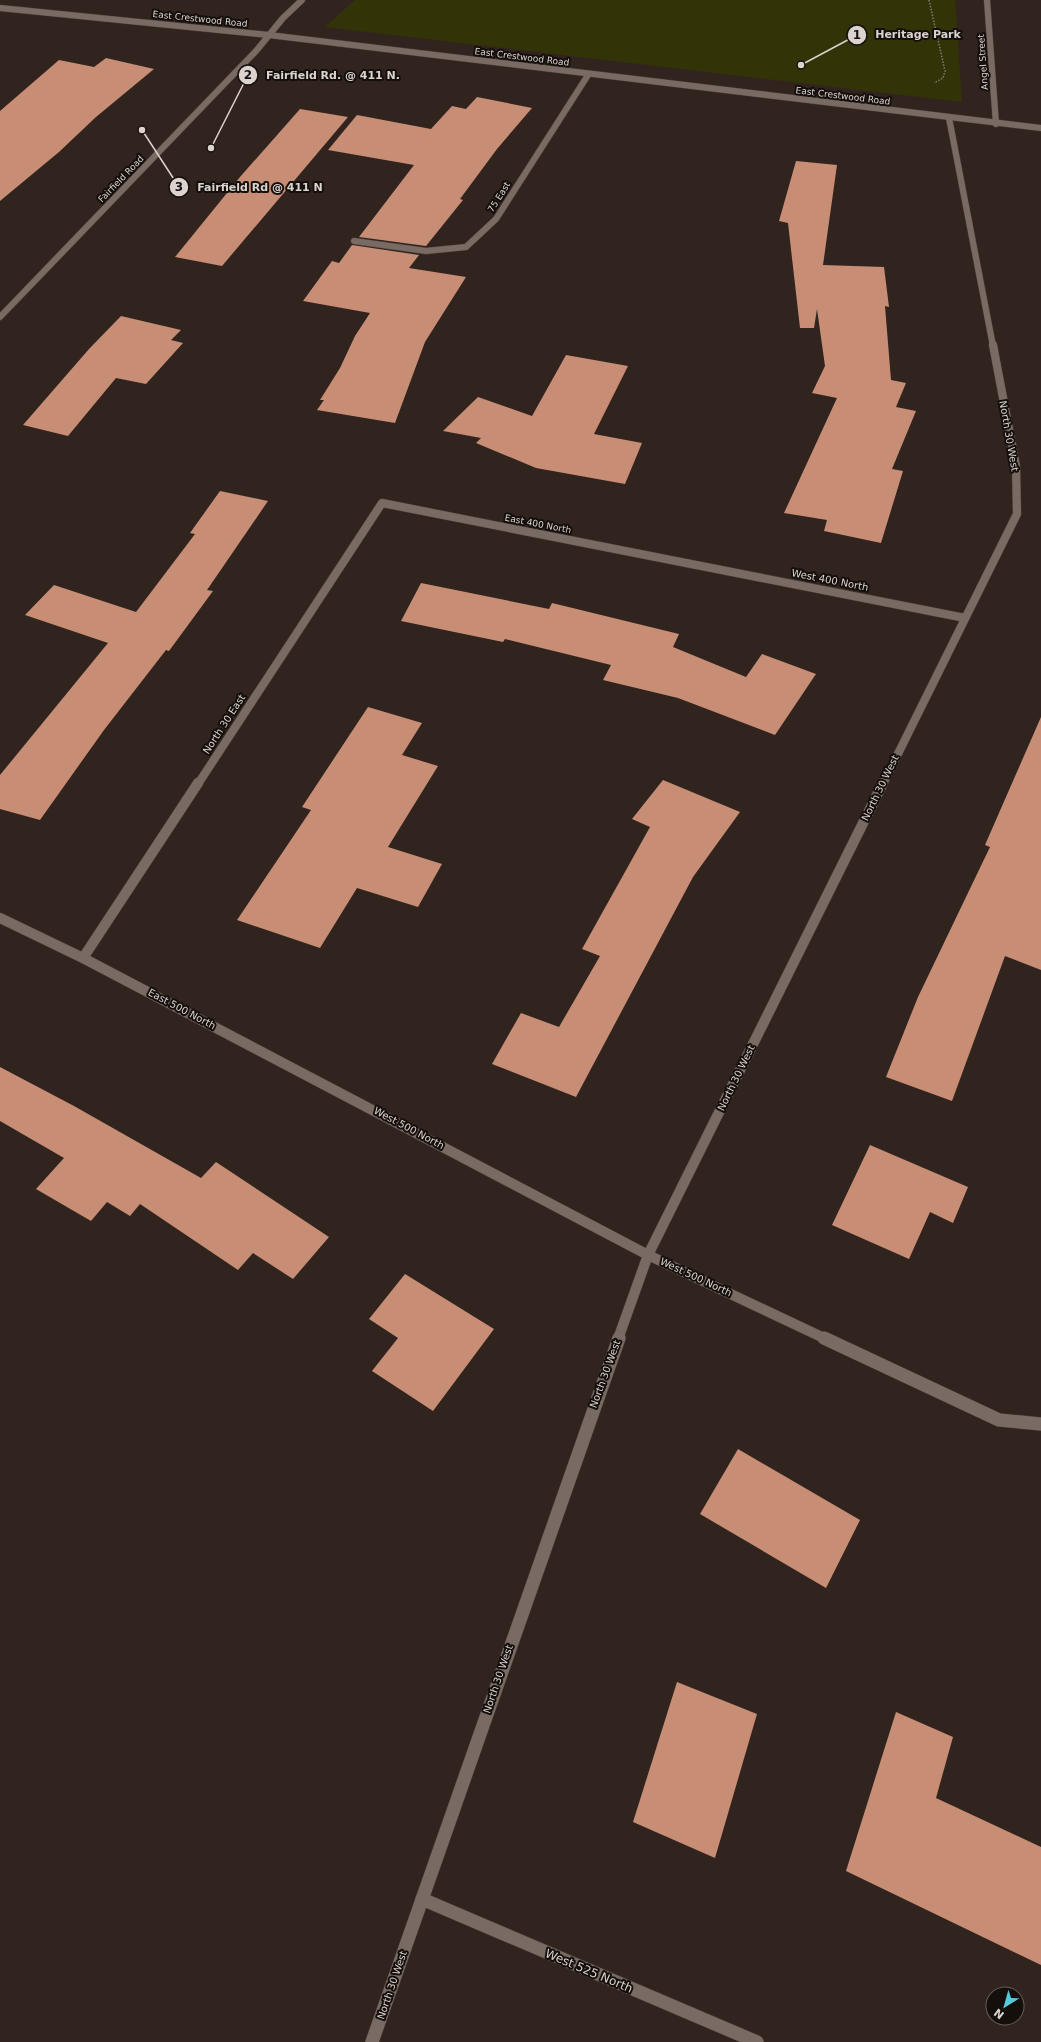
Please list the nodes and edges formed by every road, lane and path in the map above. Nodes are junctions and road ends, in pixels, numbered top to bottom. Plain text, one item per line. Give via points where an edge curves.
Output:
1 (302, 0) edge
2 (929, 0) edge
3 (987, 0) edge
4 (0, 8) edge
5 (269, 35) junction
6 (588, 75) junction
7 (931, 83) dead end
8 (949, 118) junction
9 (996, 124) junction
10 (1041, 128) edge
11 (354, 241) dead end
12 (0, 317) edge
13 (382, 503) joint
14 (691, 564) joint
15 (965, 618) junction
16 (0, 918) edge
17 (83, 958) junction
18 (362, 1103) joint
19 (648, 1255) junction
20 (1041, 1424) edge
21 (422, 1899) junction
22 (372, 2042) edge
23 (757, 2042) edge

1 - 5 street, Fairfield Road
2 - 7 path via 945,71 943,78
3 - 9 street, Angel Street
4 - 5 street, East Crestwood Road
5 - 6 street, East Crestwood Road
5 - 12 street, Fairfield Road
6 - 8 street, East Crestwood Road
6 - 11 street, 75 East via 496,219 466,248 426,251
8 - 9 street, East Crestwood Road
8 - 15 street, North 30 West via 1016,466 1017,514
9 - 10 street, East Crestwood Road
13 - 14 street, East 400 North
13 - 17 street, North 30 East
14 - 15 street, West 400 North
15 - 19 street, North 30 West
16 - 17 street, East 500 North
17 - 18 street, East 500 North
18 - 19 street, West 500 North
19 - 20 street, West 500 North via 999,1420
19 - 21 street, North 30 West
21 - 22 street, North 30 West
21 - 23 street, West 525 North

